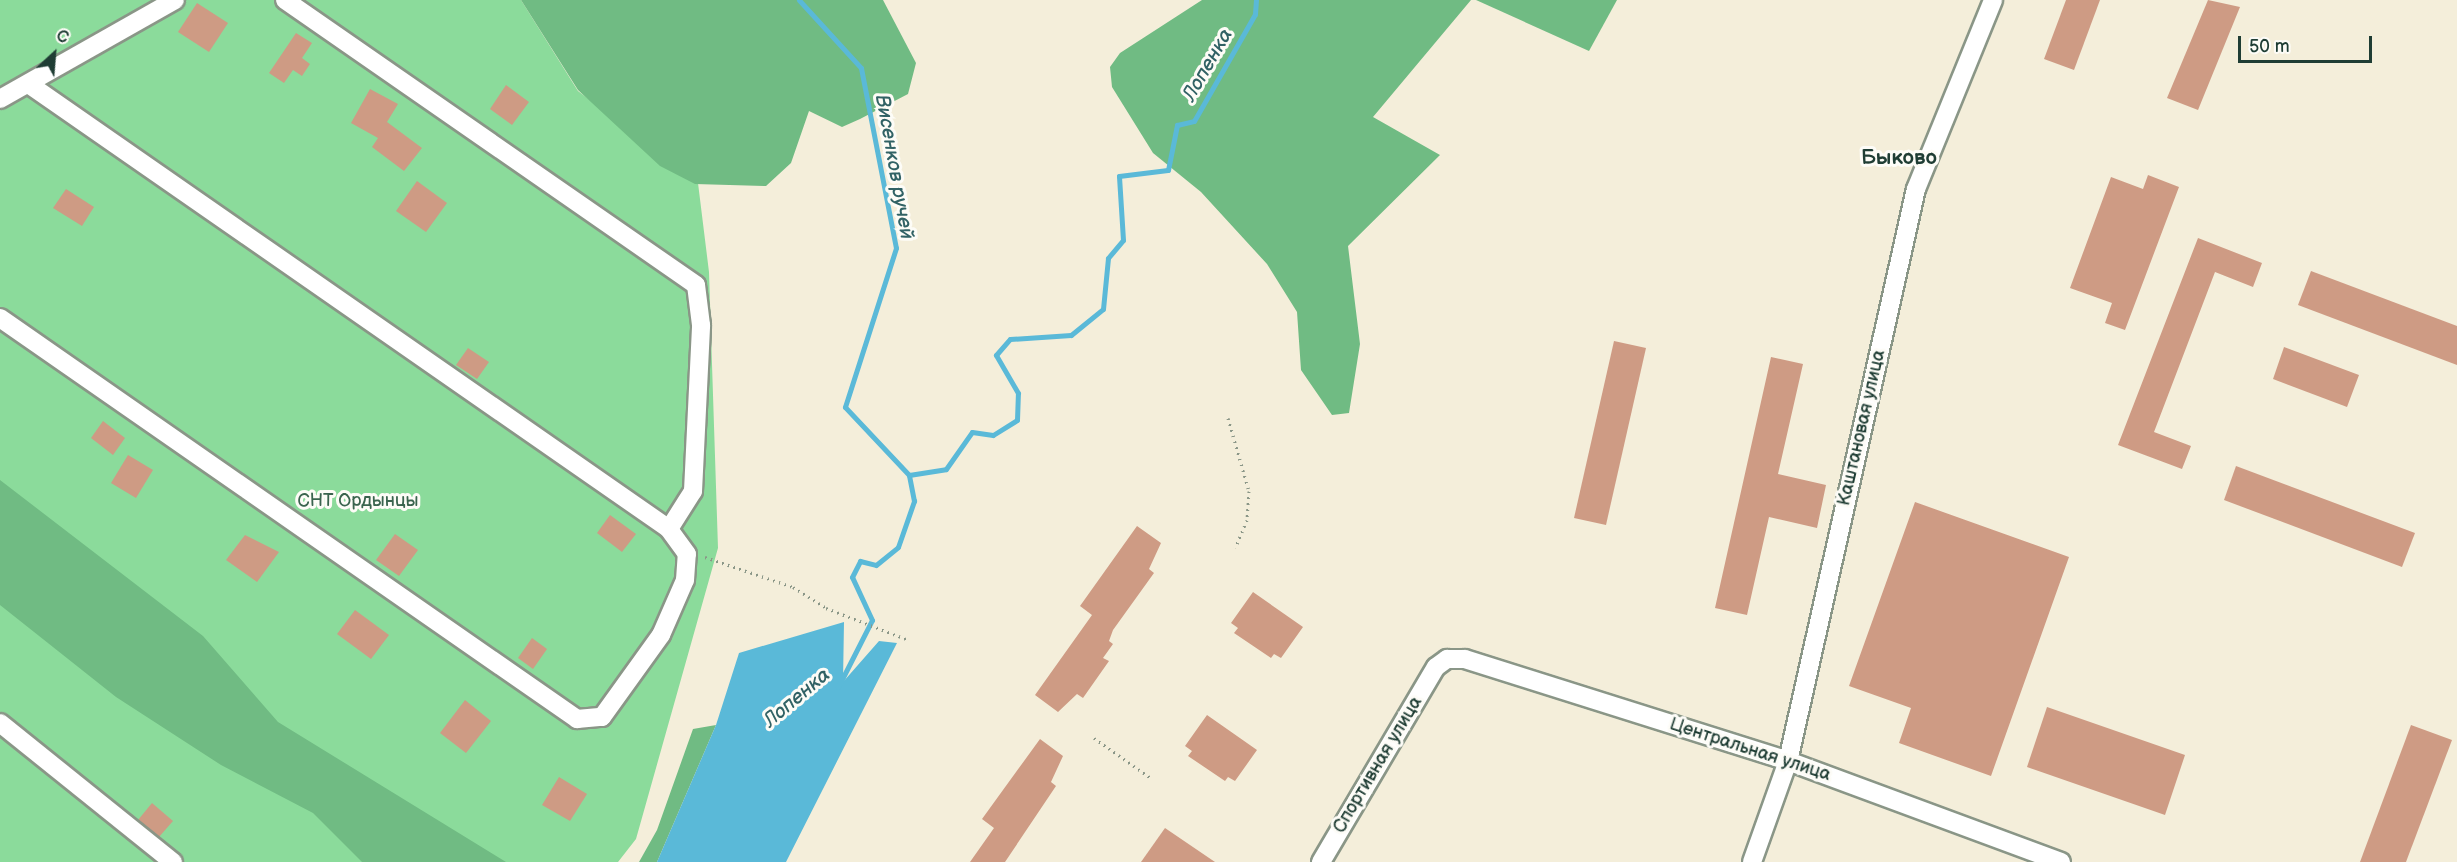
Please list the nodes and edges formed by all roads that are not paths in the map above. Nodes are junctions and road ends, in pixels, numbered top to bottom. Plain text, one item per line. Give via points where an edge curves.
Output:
1 (175, 0) edge
2 (285, 0) edge
3 (1993, 0) edge
4 (30, 85) junction
5 (0, 99) edge
6 (0, 318) edge
7 (669, 529) junction
8 (1436, 668) joint
9 (1, 727) edge
10 (1788, 761) junction
11 (172, 862) edge
12 (1321, 862) edge
13 (1752, 862) edge
14 (2061, 862) edge

1 - 4 street
2 - 7 street via 696,285 701,325 693,491
3 - 10 street, Каштановая улица via 1916,189
4 - 5 street
4 - 7 street
6 - 7 street via 577,719 602,717 661,635 685,580 687,554
8 - 10 street, Центральная улица via 1448,659 1465,659
8 - 12 street, Спортивная улица
9 - 11 street
10 - 13 street, Каштановая улица
10 - 14 street, Центральная улица

